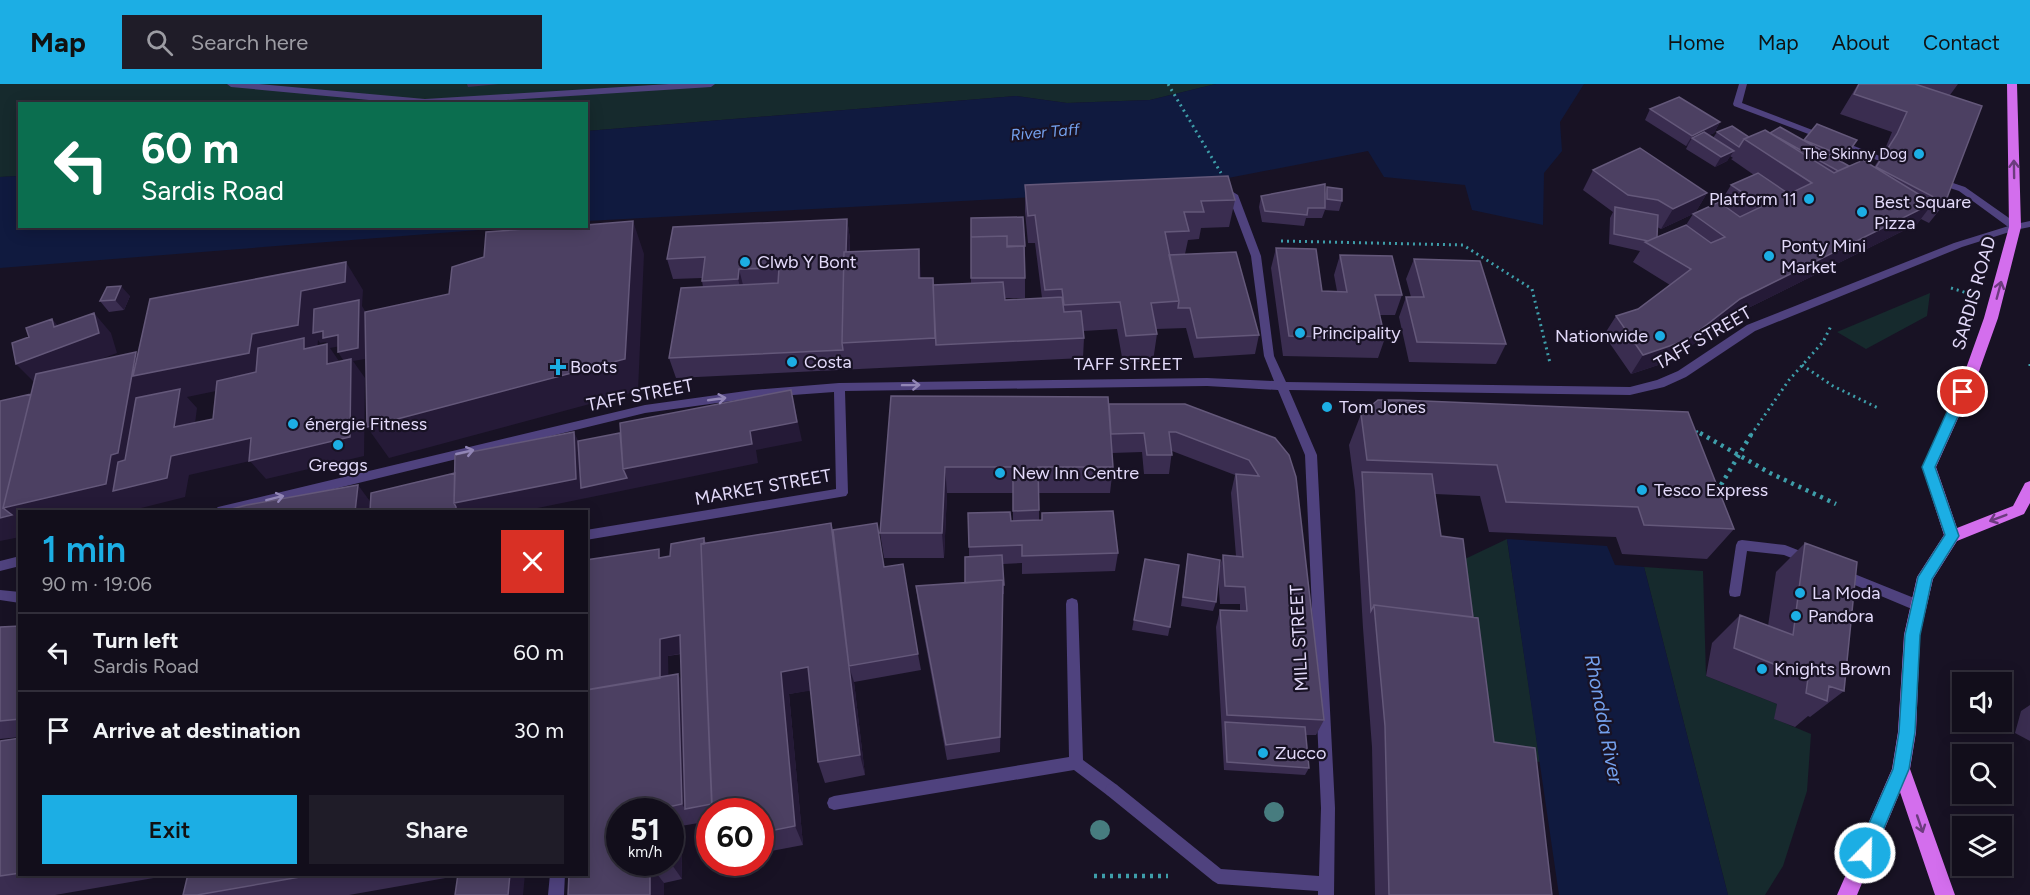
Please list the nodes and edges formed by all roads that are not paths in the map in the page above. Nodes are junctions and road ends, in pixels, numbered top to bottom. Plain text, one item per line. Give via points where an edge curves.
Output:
1 (231, 84) edge
2 (711, 84) edge
3 (1743, 84) edge
4 (2012, 84) edge
5 (1880, 158) edge
6 (1944, 183) edge
7 (1233, 195) edge
8 (2030, 224) edge
9 (2015, 227) junction
10 (1281, 386) junction
11 (839, 387) junction
12 (2030, 487) edge
13 (227, 510) edge
14 (588, 535) edge
15 (1952, 536) junction
16 (18, 562) edge
17 (0, 566) edge
18 (1735, 592) dead end
19 (0, 596) edge
20 (18, 598) edge
21 (1072, 604) dead end
22 (1918, 606) junction
23 (1076, 763) junction
24 (1901, 769) junction
25 (834, 803) dead end
26 (558, 876) edge
27 (1327, 889) edge
28 (556, 895) edge
29 (1847, 895) edge
30 (1945, 895) edge

1 - 2 street via 425,102
3 - 5 street via 1737,104
9 -> 4 main road, SARDIS ROAD
6 - 9 street via 1962,189
7 - 10 street, MILL STREET via 1256,256 1269,356
8 - 9 street, TAFF STREET
9 - 10 street, TAFF STREET via 1958,245 1751,328 1682,374 1630,391
15 -> 9 main road, SARDIS ROAD via 1929,467 1971,374 1991,318
11 -> 10 street, TAFF STREET via 1195,382
10 - 27 street, MILL STREET via 1311,455 1328,808
13 -> 11 street, TAFF STREET via 645,409
11 - 14 street, MARKET STREET via 842,493
12 -> 15 main road via 2019,510
15 - 22 main road via 1925,577
16 - 17 street
18 - 22 street via 1742,545 1785,550
19 - 20 street
21 - 23 street
22 - 24 main road
23 - 25 street
23 - 27 street via 1218,876
24 - 29 main road
24 -> 30 main road
26 - 28 street

